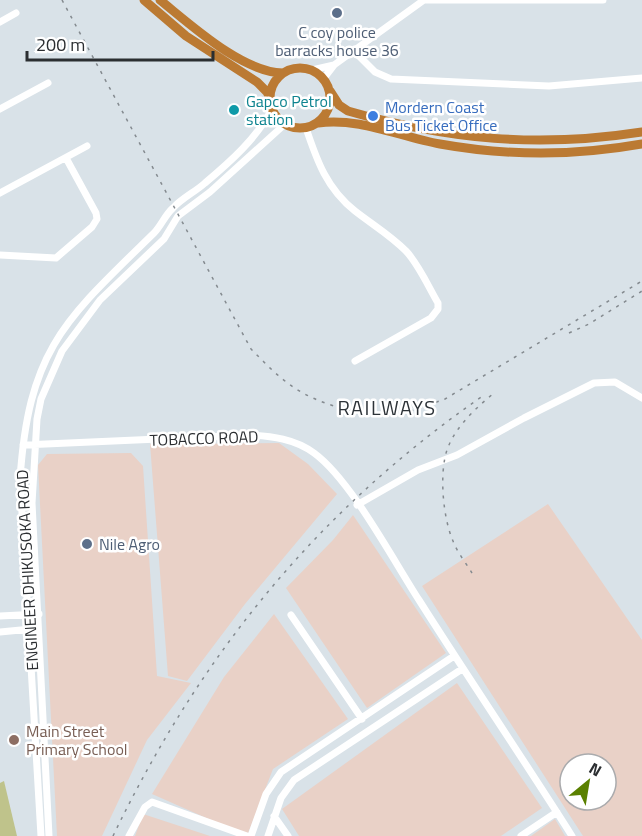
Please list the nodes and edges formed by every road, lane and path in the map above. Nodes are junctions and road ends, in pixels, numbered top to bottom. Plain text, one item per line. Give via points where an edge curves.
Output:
1 (144, 0) edge
2 (160, 0) edge
3 (423, 0) edge
4 (603, 0) edge
5 (16, 13) dead end
6 (0, 22) edge
7 (354, 51) junction
8 (334, 65) junction
9 (312, 70) junction
10 (283, 73) junction
11 (324, 78) junction
12 (642, 78) edge
13 (48, 83) dead end
14 (330, 91) junction
15 (270, 98) junction
16 (0, 109) edge
17 (272, 109) junction
18 (318, 123) junction
19 (285, 124) junction
20 (306, 128) junction
21 (642, 132) edge
22 (642, 144) edge
23 (87, 146) dead end
24 (66, 158) junction
25 (0, 193) edge
26 (0, 255) edge
27 (355, 361) dead end
28 (642, 398) edge
29 (35, 444) junction
30 (23, 445) junction
31 (357, 504) junction
32 (39, 614) junction
33 (28, 615) junction
34 (291, 615) dead end
35 (0, 616) edge
36 (39, 628) junction
37 (29, 630) junction
38 (0, 632) edge
39 (454, 656) junction
40 (462, 669) junction
41 (381, 705) junction
42 (388, 717) junction
43 (362, 719) junction
44 (342, 732) junction
45 (350, 743) junction
46 (557, 812) junction
47 (274, 816) junction
48 (40, 836) edge
49 (50, 836) edge
50 (129, 836) edge
51 (249, 836) edge
52 (268, 836) edge
53 (288, 836) edge
54 (520, 836) edge
55 (572, 836) edge

1 - 15 highway via 186,36 257,82
2 - 10 highway via 243,60 260,70
3 - 4 street
3 - 7 street
5 - 6 street
7 - 8 street
7 - 12 street via 375,72 392,79 549,86
8 - 9 street
8 - 11 street
9 - 10 highway via 302,68
9 - 11 highway
10 - 15 highway
11 - 14 highway
13 - 16 street
14 - 18 highway via 330,105
14 - 21 highway via 348,111 467,137 570,141
15 - 17 highway
17 - 19 highway
17 - 30 street, ENGINEER DHIKUSOKA ROAD via 262,129 172,208 156,231 70,317 42,365 27,414
18 - 20 highway
18 - 22 highway via 345,121 412,139 485,150 574,153
19 - 20 highway
19 - 29 street, ENGINEER DHIKUSOKA ROAD via 178,216 164,239 81,322 47,382
20 - 27 street via 322,174 331,186 349,206 388,233 408,254 438,303 431,318
23 - 24 street
24 - 25 street
24 - 26 street via 96,213 95,223 56,258
28 - 31 street via 615,382 594,383
29 - 30 street, TOBACCO ROAD
29 - 31 street, TOBACCO ROAD via 249,435 286,440 313,452
29 - 32 street, ENGINEER DHIKUSOKA ROAD via 32,502
30 - 33 street, ENGINEER DHIKUSOKA ROAD via 20,479
31 - 39 street, TOBACCO ROAD
32 - 33 street
32 - 36 street, ENGINEER DHIKUSOKA ROAD
33 - 35 street
33 - 37 street, ENGINEER DHIKUSOKA ROAD
34 - 43 street
36 - 37 street
36 - 49 street, ENGINEER DHIKUSOKA ROAD
37 - 38 street
37 - 48 street, ENGINEER DHIKUSOKA ROAD
39 - 40 street, TOBACCO ROAD
39 - 41 street
40 - 42 street
40 - 46 street, TOBACCO ROAD
41 - 42 street
41 - 43 street
42 - 45 street
43 - 44 street
44 - 45 street
44 - 51 street via 272,781
45 - 47 street via 294,780 280,798
46 - 54 street
46 - 55 street, TOBACCO ROAD
47 - 52 street
47 - 53 street
50 - 51 street via 152,802

